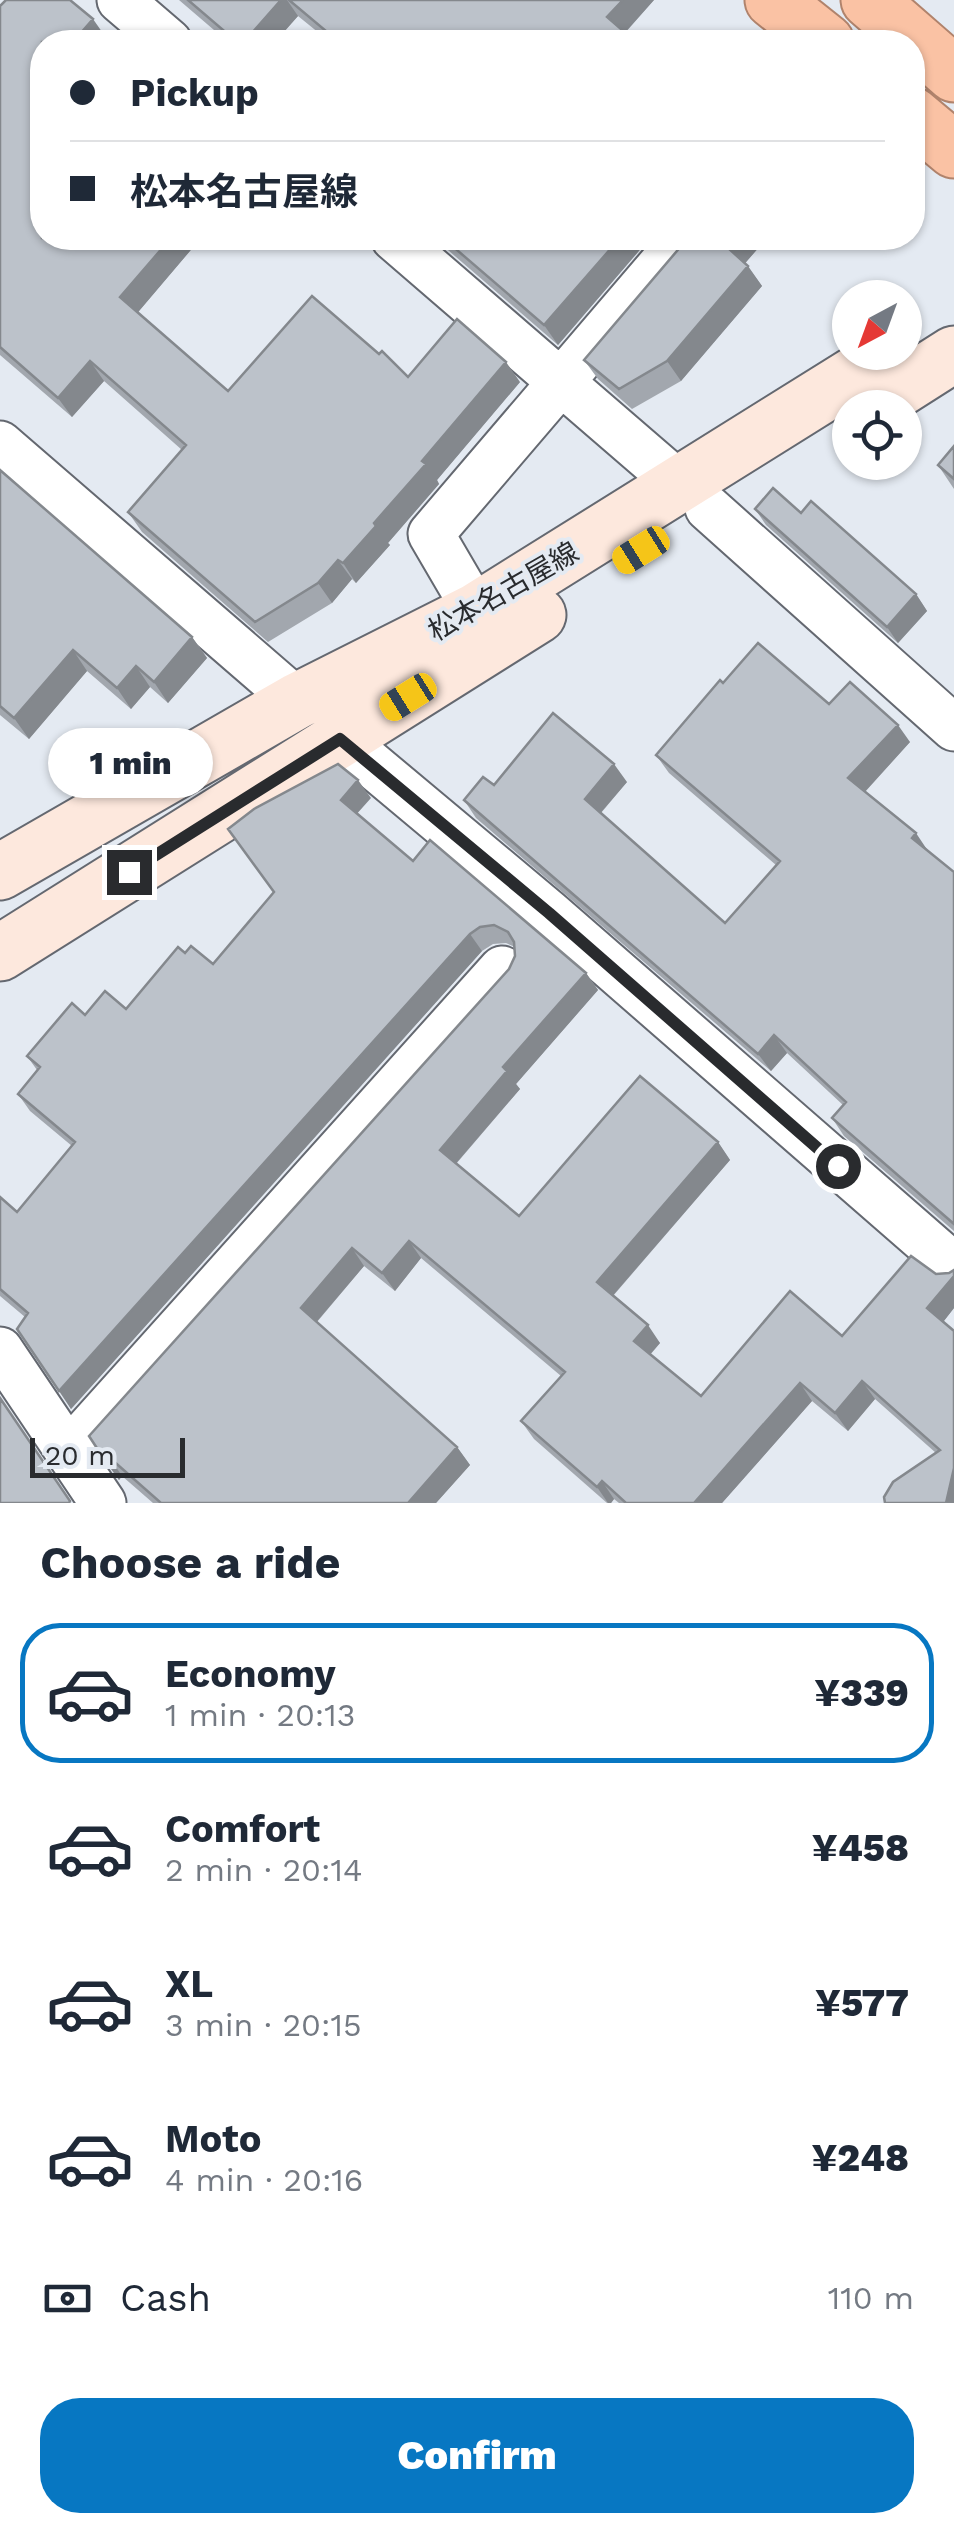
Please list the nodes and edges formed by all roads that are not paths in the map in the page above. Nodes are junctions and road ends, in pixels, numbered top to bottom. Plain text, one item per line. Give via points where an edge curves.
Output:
1 (120, 0) edge
2 (773, 0) edge
3 (869, 0) edge
4 (155, 30) edge
5 (811, 30) edge
6 (903, 30) edge
7 (925, 49) edge
8 (954, 74) edge
9 (925, 126) edge
10 (954, 150) edge
11 (408, 250) edge
12 (674, 250) edge
13 (954, 314) edge
14 (922, 334) edge
15 (954, 354) edge
16 (867, 370) edge
17 (561, 382) junction
18 (897, 390) edge
19 (832, 429) edge
20 (0, 444) edge
21 (693, 496) junction
22 (476, 611) junction
23 (296, 701) junction
24 (954, 728) edge
25 (340, 739) junction
26 (0, 872) edge
27 (0, 953) edge
28 (502, 969) dead end
29 (954, 1266) edge
30 (0, 1350) edge
31 (68, 1452) junction
32 (104, 1503) edge

1 - 4 street
2 - 5 highway
3 - 6 highway
7 - 8 highway
9 - 10 highway
11 - 17 street
12 - 17 street
13 - 14 main road
15 - 18 main road
16 - 21 main road, 松本名古屋線
17 - 21 street
17 - 22 street via 431,534
19 - 21 main road, 松本名古屋線
20 - 23 street
21 - 22 main road, 松本名古屋線
21 - 24 street
21 - 25 main road, 松本名古屋線
22 - 23 main road, 松本名古屋線
23 - 26 main road, 松本名古屋線
25 - 27 main road, 松本名古屋線
25 - 29 street
28 - 31 street
30 - 31 street
31 - 32 street

